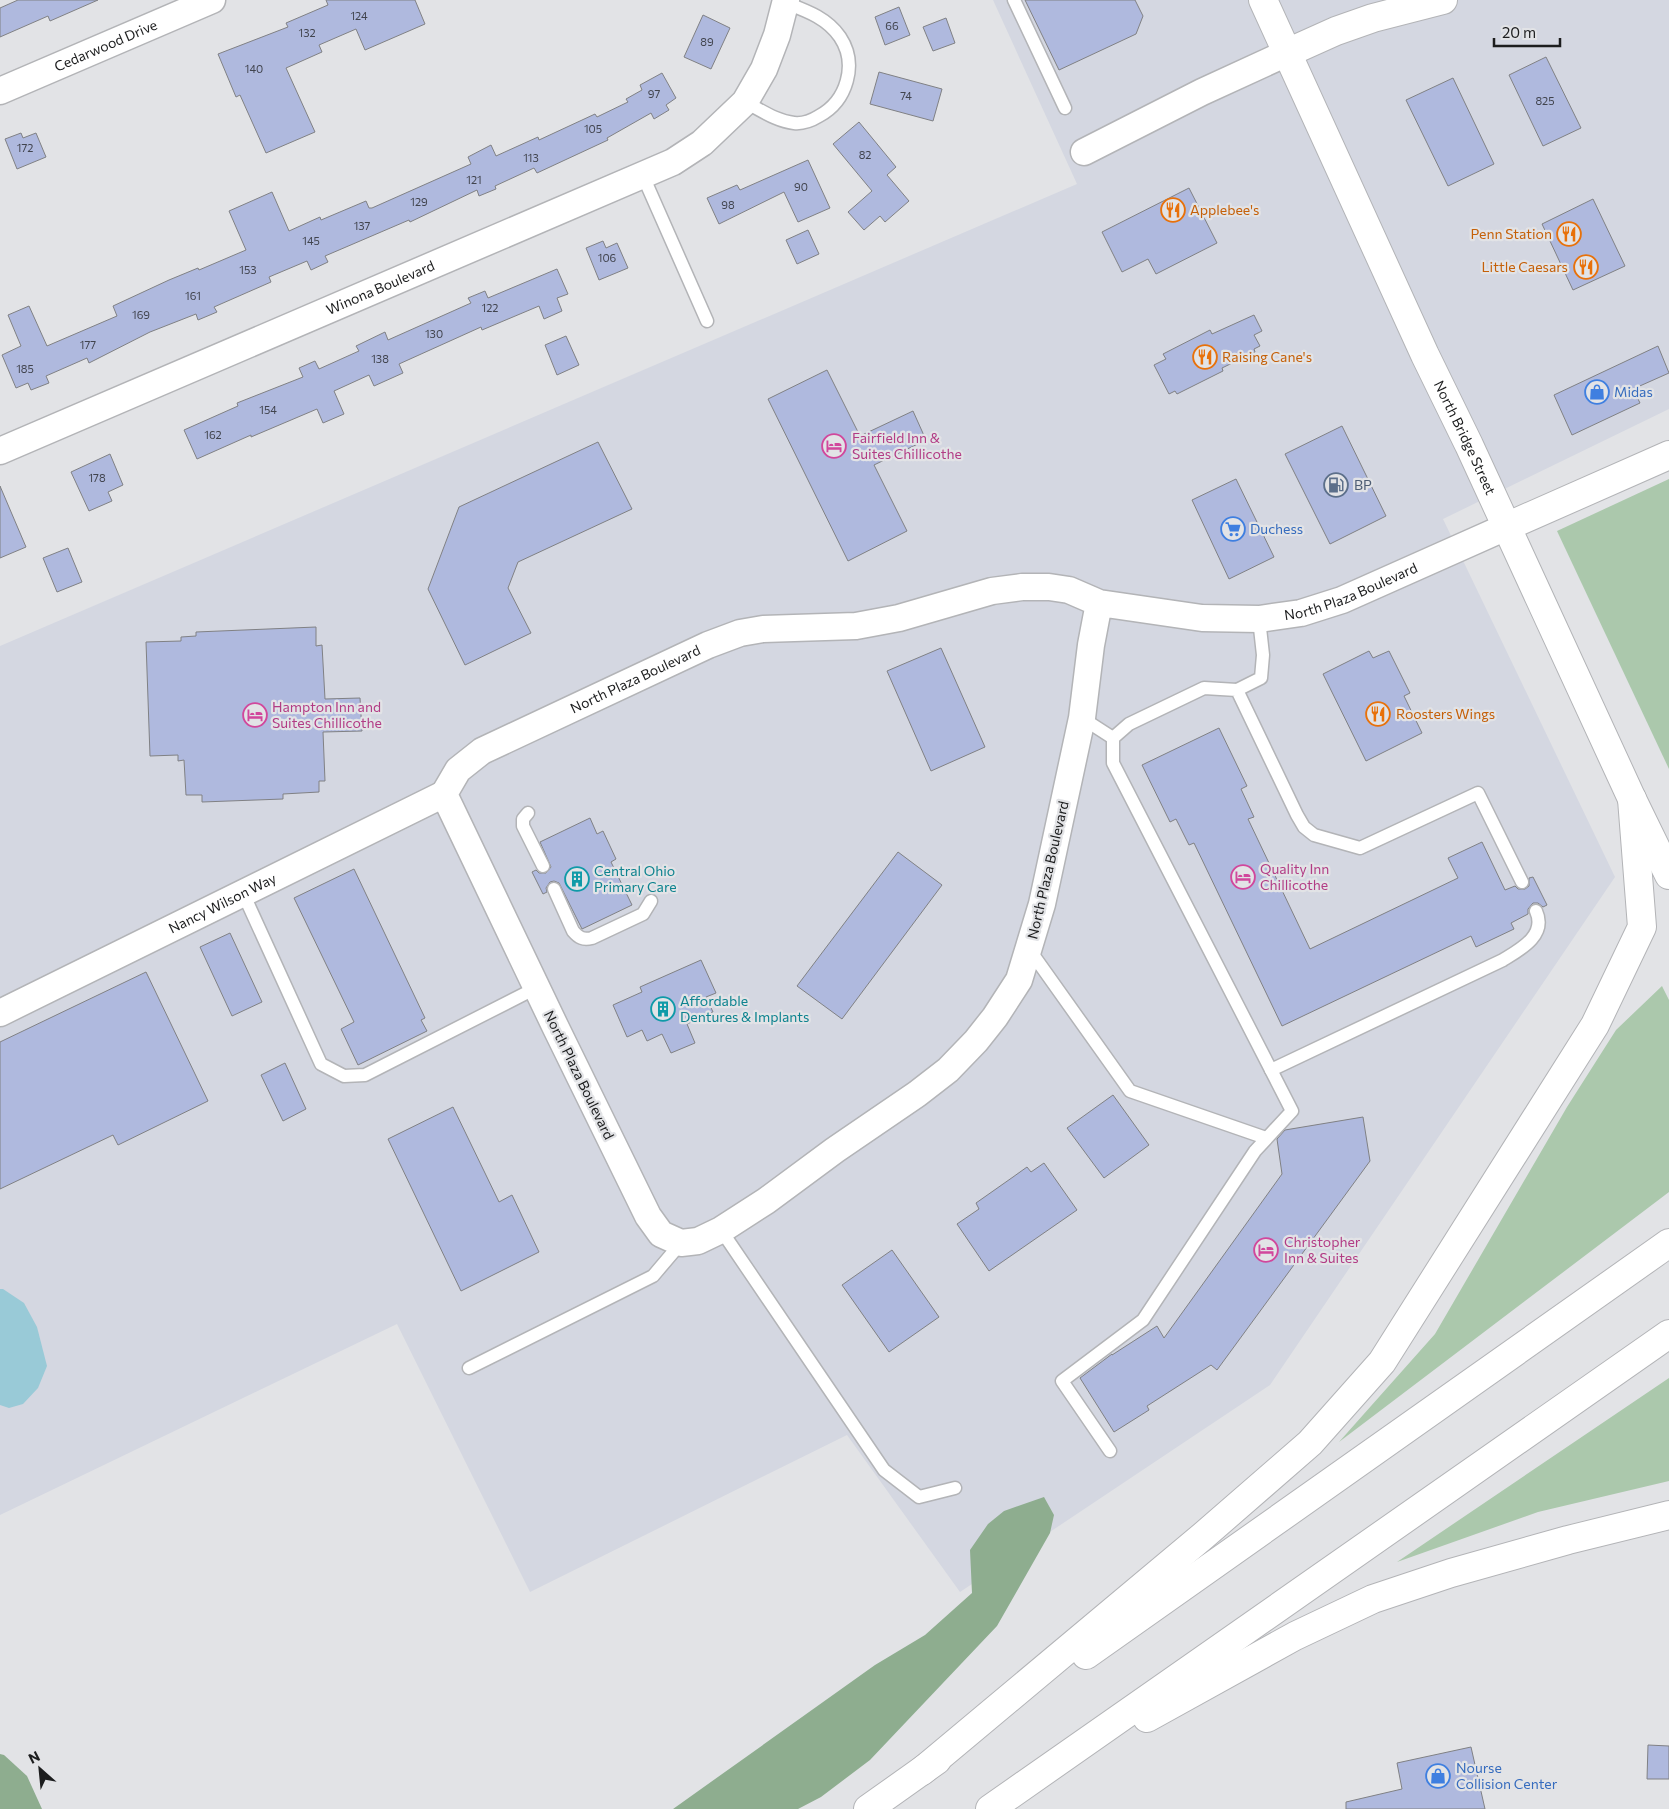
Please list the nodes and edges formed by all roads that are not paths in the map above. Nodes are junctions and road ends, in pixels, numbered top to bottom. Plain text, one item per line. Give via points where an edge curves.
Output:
1 (212, 0) edge
2 (1014, 0) edge
3 (1263, 0) edge
4 (1443, 0) edge
5 (786, 2) edge
6 (1287, 53) junction
7 (0, 91) edge
8 (745, 102) junction
9 (1065, 108) dead end
10 (1084, 152) dead end
11 (643, 176) junction
12 (707, 321) dead end
13 (0, 451) edge
14 (1669, 455) edge
15 (1506, 527) junction
16 (1099, 603) junction
17 (1259, 619) junction
18 (1237, 690) junction
19 (1082, 718) junction
20 (1113, 738) junction
21 (444, 794) junction
22 (1632, 799) junction
23 (528, 813) dead end
24 (543, 866) dead end
25 (1669, 875) edge
26 (1522, 882) dead end
27 (554, 889) dead end
28 (243, 893) junction
29 (651, 901) dead end
30 (1536, 911) dead end
31 (1028, 949) junction
32 (536, 988) junction
33 (0, 1013) edge
34 (1271, 1070) junction
35 (1266, 1138) junction
36 (721, 1230) junction
37 (681, 1243) junction
38 (1669, 1243) edge
39 (1669, 1334) edge
40 (469, 1368) dead end
41 (1110, 1451) dead end
42 (955, 1488) dead end
43 (1669, 1515) edge
44 (922, 1771) junction
45 (1014, 1792) junction
46 (868, 1809) edge
47 (990, 1809) edge

1 - 7 street, Cedarwood Drive
2 - 9 lane
3 - 6 main road, North Bridge Street
4 - 6 main road via 1373,18
5 - 8 street, Winona Boulevard via 764,69
5 - 8 lane, Winona Boulevard via 812,12 840,37 848,53 849,73 845,90 824,114 795,124 776,119
6 - 10 street
6 - 15 main road, North Bridge Street
8 - 11 street, Winona Boulevard via 702,143
11 - 12 lane
11 - 13 street, Winona Boulevard
14 - 15 main road
15 - 17 street, North Plaza Boulevard via 1342,600 1300,613
15 - 22 main road, North Bridge Street
16 - 17 street, North Plaza Boulevard via 1202,618
16 - 19 street, North Plaza Boulevard
16 - 21 street, North Plaza Boulevard via 1069,590 1022,587 992,591 899,618 856,626 763,628 740,633 482,751 458,770
17 - 18 lane via 1263,655 1261,678
18 - 20 lane via 1204,688 1129,724
18 - 26 lane via 1297,815 1314,836 1360,848 1478,793
19 - 20 lane
19 - 31 street, North Plaza Boulevard via 1042,904
20 - 34 lane via 1113,762
21 - 28 street, Nancy Wilson Way
21 - 32 street, North Plaza Boulevard
22 - 25 main road, North Bridge Street
22 - 44 main road via 1642,927 1595,1025 1382,1362 1310,1443
23 - 24 lane via 523,819 524,826
27 - 29 lane via 573,931 584,940 642,914
28 - 32 lane via 321,1064 344,1076 365,1075
28 - 33 street, Nancy Wilson Way
30 - 34 lane via 1539,929 1521,949 1503,960
31 - 35 lane via 1130,1091
31 - 36 street, North Plaza Boulevard via 1019,980 995,1017 948,1070
32 - 37 street, North Plaza Boulevard via 648,1216 661,1234
34 - 35 lane via 1292,1111
35 - 41 lane via 1143,1320 1062,1381
36 - 37 street, North Plaza Boulevard
36 - 42 lane via 884,1470 919,1497
37 - 40 lane via 652,1276
38 - 44 main road
39 - 45 main road
43 - 45 main road via 1451,1572 1373,1599 1295,1636
44 - 46 main road
45 - 47 main road

